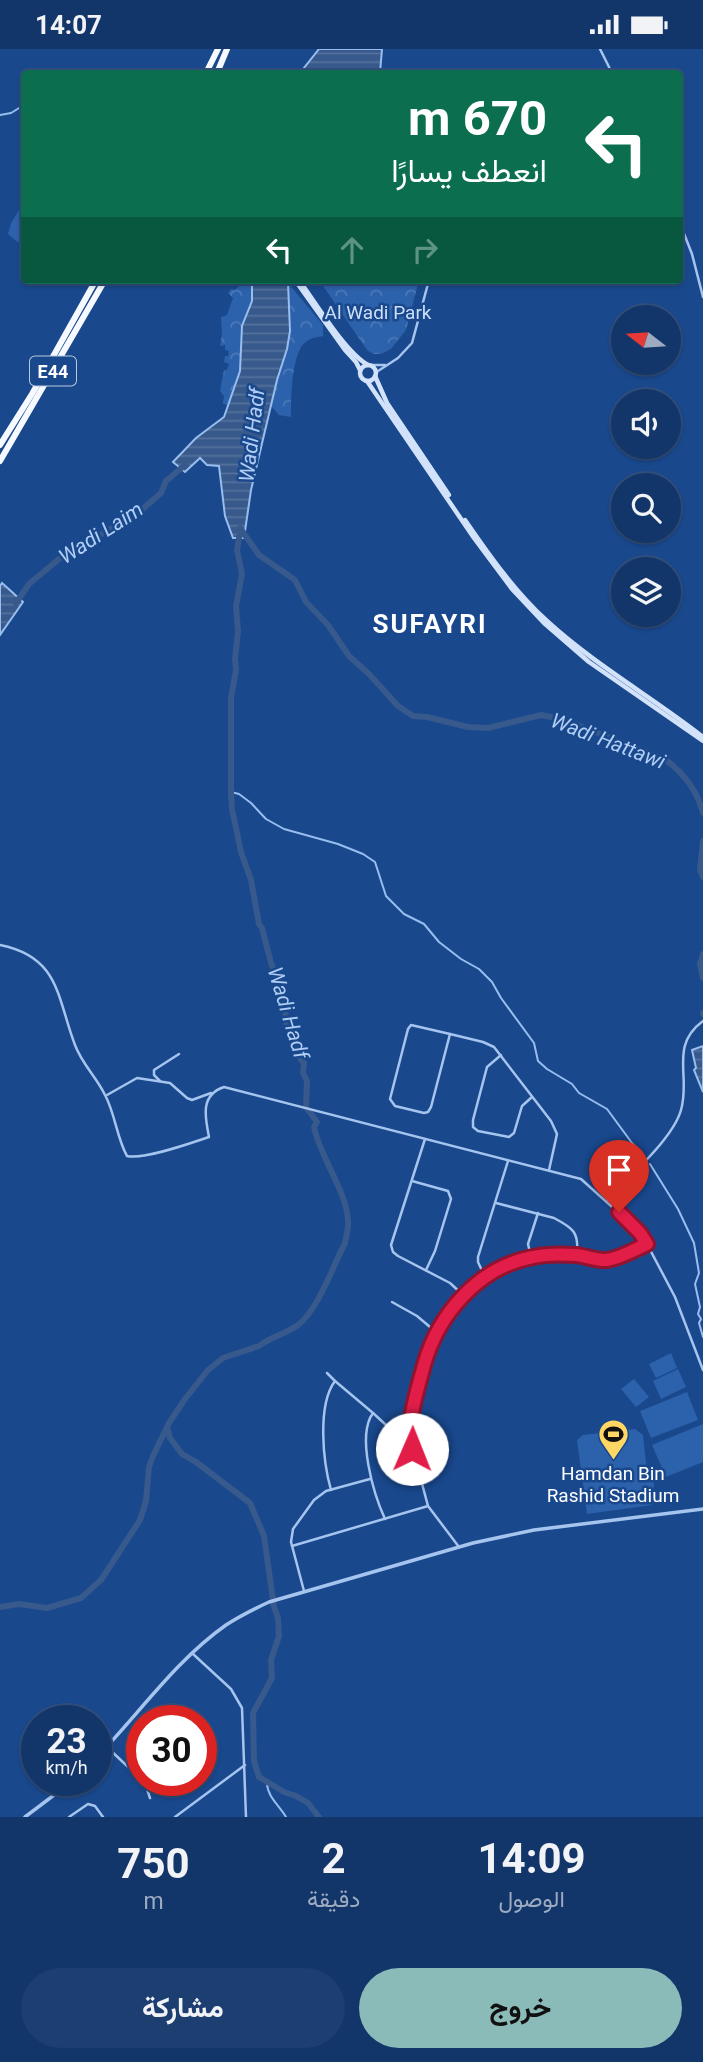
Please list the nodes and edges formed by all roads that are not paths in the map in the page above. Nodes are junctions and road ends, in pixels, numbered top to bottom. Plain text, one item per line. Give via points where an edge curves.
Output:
1 (218, 49) edge
2 (228, 49) edge
3 (600, 49) edge
4 (208, 70) edge
5 (218, 70) edge
6 (610, 70) edge
7 (683, 231) edge
8 (94, 284) edge
9 (103, 284) edge
10 (300, 284) edge
11 (300, 284) edge
12 (428, 284) edge
13 (703, 297) edge
14 (369, 365) junction
15 (388, 365) junction
16 (360, 370) junction
17 (375, 375) junction
18 (367, 380) junction
19 (0, 445) edge
20 (0, 461) edge
21 (703, 739) edge
22 (0, 945) edge
23 (703, 1021) edge
24 (450, 1034) junction
25 (179, 1055) dead end
26 (501, 1055) junction
27 (160, 1081) junction
28 (214, 1092) junction
29 (106, 1095) junction
30 (532, 1097) junction
31 (425, 1139) junction
32 (509, 1160) junction
33 (549, 1170) junction
34 (412, 1181) junction
35 (607, 1201) junction
36 (496, 1203) junction
37 (538, 1213) junction
38 (647, 1244) junction
39 (577, 1255) junction
40 (531, 1257) junction
41 (425, 1271) junction
42 (485, 1277) junction
43 (463, 1295) junction
44 (392, 1302) dead end
45 (437, 1330) junction
46 (703, 1370) edge
47 (327, 1373) dead end
48 (335, 1381) junction
49 (373, 1413) junction
50 (410, 1430) junction
51 (399, 1436) junction
52 (412, 1449) junction
53 (370, 1479) junction
54 (331, 1490) junction
55 (428, 1506) junction
56 (703, 1509) edge
57 (385, 1519) junction
58 (292, 1546) junction
59 (459, 1547) junction
60 (304, 1591) junction
61 (192, 1654) junction
62 (112, 1742) edge
63 (112, 1752) edge
64 (246, 1765) junction
65 (53, 1796) edge
66 (150, 1798) dead end
67 (25, 1817) edge
68 (69, 1817) edge
69 (103, 1817) edge
70 (175, 1817) edge
71 (246, 1817) edge

1 - 4 highway
2 - 5 highway
3 - 6 street
7 - 13 street
8 - 19 highway, E44
9 - 20 highway, E44
10 - 14 main road via 346,344
11 - 16 main road
12 - 15 street via 412,343
14 - 15 street
14 - 16 main road
14 - 17 main road
15 - 17 street
16 - 18 main road
17 - 18 main road
17 - 21 main road via 387,403 476,536 540,614
18 - 21 main road via 512,589 589,662
22 - 29 street via 36,959 58,989 80,1057
23 - 35 street via 684,1045 684,1097 678,1120
24 - 24 street via 413,1024 408,1027 390,1095 393,1104 424,1113 430,1110
24 - 26 street via 491,1044
25 - 27 street via 155,1070
26 - 30 street
26 - 30 street via 487,1067 473,1127 509,1137 522,1106
27 - 28 street via 192,1100
27 - 29 street via 134,1079
28 - 29 street via 205,1107 209,1137 135,1158 126,1154
28 - 31 street via 224,1087
30 - 33 street via 558,1134
31 - 32 street
31 - 34 street
32 - 33 street
32 - 36 street
33 - 35 street via 581,1178
34 - 41 street via 391,1249
34 - 41 street via 451,1194
35 - 38 street
36 - 37 street
36 - 42 street via 478,1257
37 - 39 street via 573,1230
37 - 40 street via 528,1244
38 - 39 street via 617,1258
38 - 46 street via 675,1297
39 - 40 street
40 - 42 street
41 - 43 street
42 - 43 street
43 - 45 street
44 - 45 street
45 - 50 street
47 - 48 street
48 - 49 street
48 - 54 street via 324,1424
49 - 51 street
49 - 53 street via 367,1432
50 - 51 street
50 - 52 street
51 - 52 street
52 - 55 street
53 - 54 street
53 - 57 street
54 - 58 street via 317,1498 293,1529
55 - 57 street
55 - 59 street
56 - 59 street via 534,1530
57 - 58 street
58 - 60 street
59 - 60 street
60 - 61 street via 246,1613
61 - 62 street
61 - 64 street via 222,1680 243,1708
63 - 66 street via 145,1783
64 - 70 street
64 - 71 street
65 - 67 street
68 - 69 street via 88,1804

